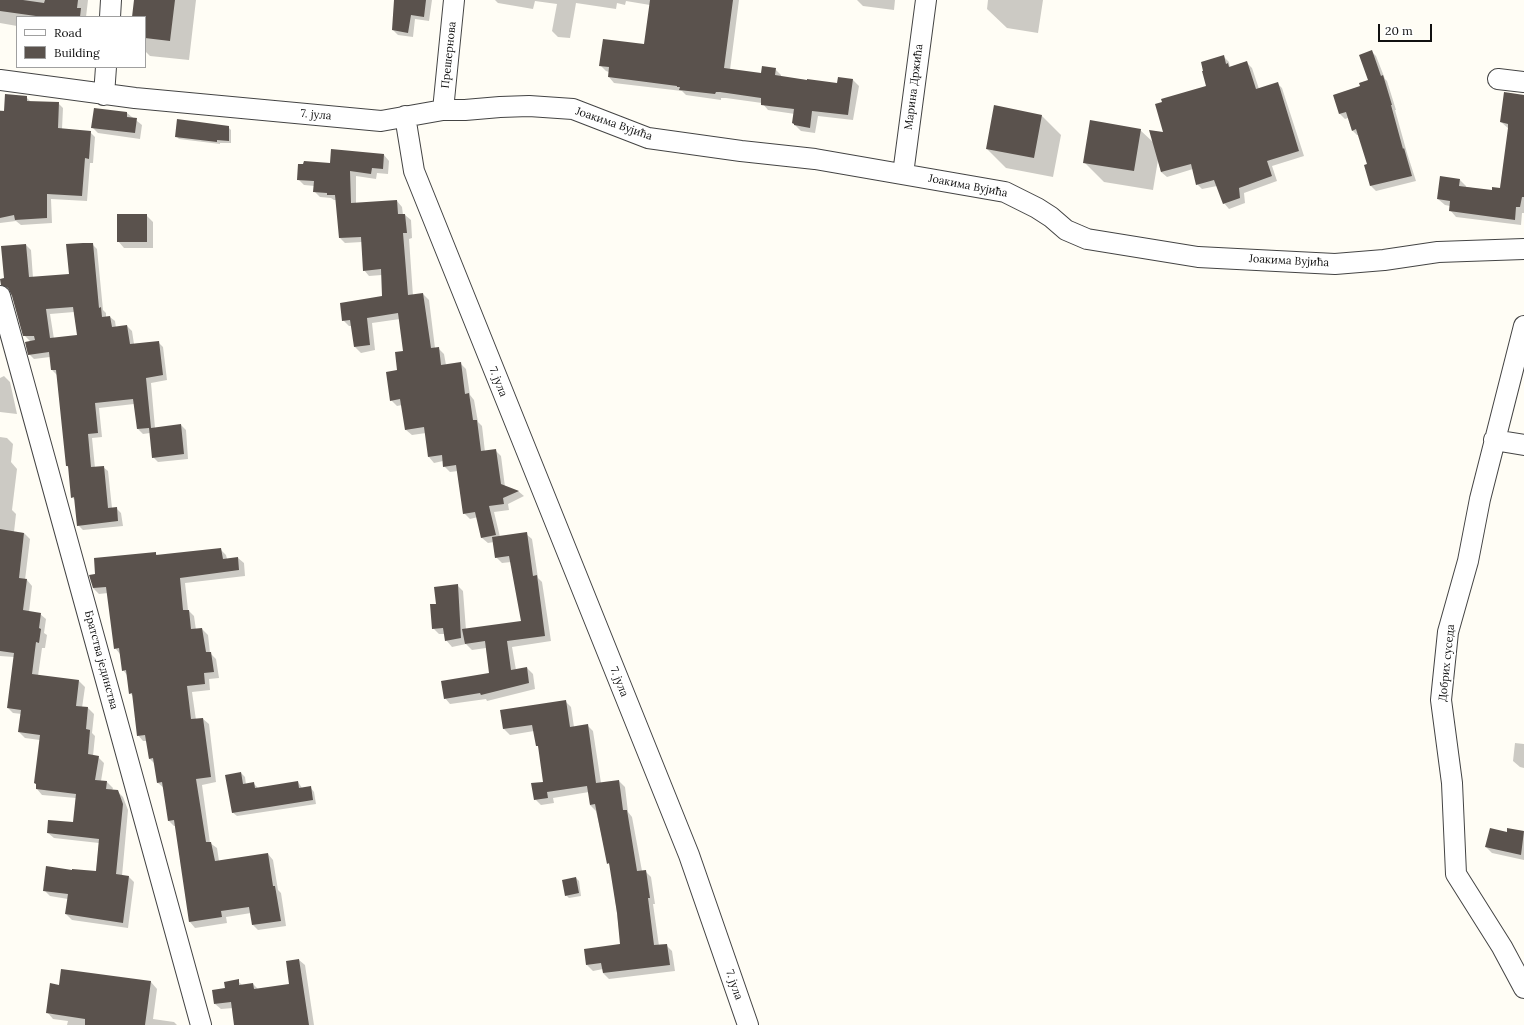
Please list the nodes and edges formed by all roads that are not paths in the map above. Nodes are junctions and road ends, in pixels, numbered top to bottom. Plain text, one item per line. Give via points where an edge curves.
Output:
1 (112, 0) edge
2 (454, 0) edge
3 (926, 0) edge
4 (110, 16) edge
5 (106, 68) edge
6 (1498, 79) dead end
7 (0, 80) edge
8 (1524, 82) edge
9 (104, 95) junction
10 (443, 110) junction
11 (405, 116) junction
12 (903, 174) junction
13 (1524, 249) edge
14 (0, 296) edge
15 (1524, 326) edge
16 (1494, 440) junction
17 (1524, 445) edge
18 (1524, 988) edge
19 (201, 1025) edge
20 (748, 1025) edge

1 - 4 street
2 - 10 street, Прешернова
3 - 12 street, Марина Држића
5 - 9 street
6 - 8 street
7 - 9 street, 7. јула
9 - 11 street, 7. јула via 381,121
10 - 11 street, Јоакима Вујића
10 - 12 street, Јоакима Вујића via 529,106 573,109 648,138 815,159
11 - 20 street, 7. јула via 414,171 689,855
12 - 13 street, Јоакима Вујића via 1006,192 1037,208 1066,230 1087,239 1198,257 1335,264 1438,252
14 - 19 street, Братства јединства
15 - 16 street, Добрих суседа
16 - 17 street
16 - 18 street, Добрих суседа via 1468,561 1448,632 1441,700 1452,783 1456,874 1502,946

